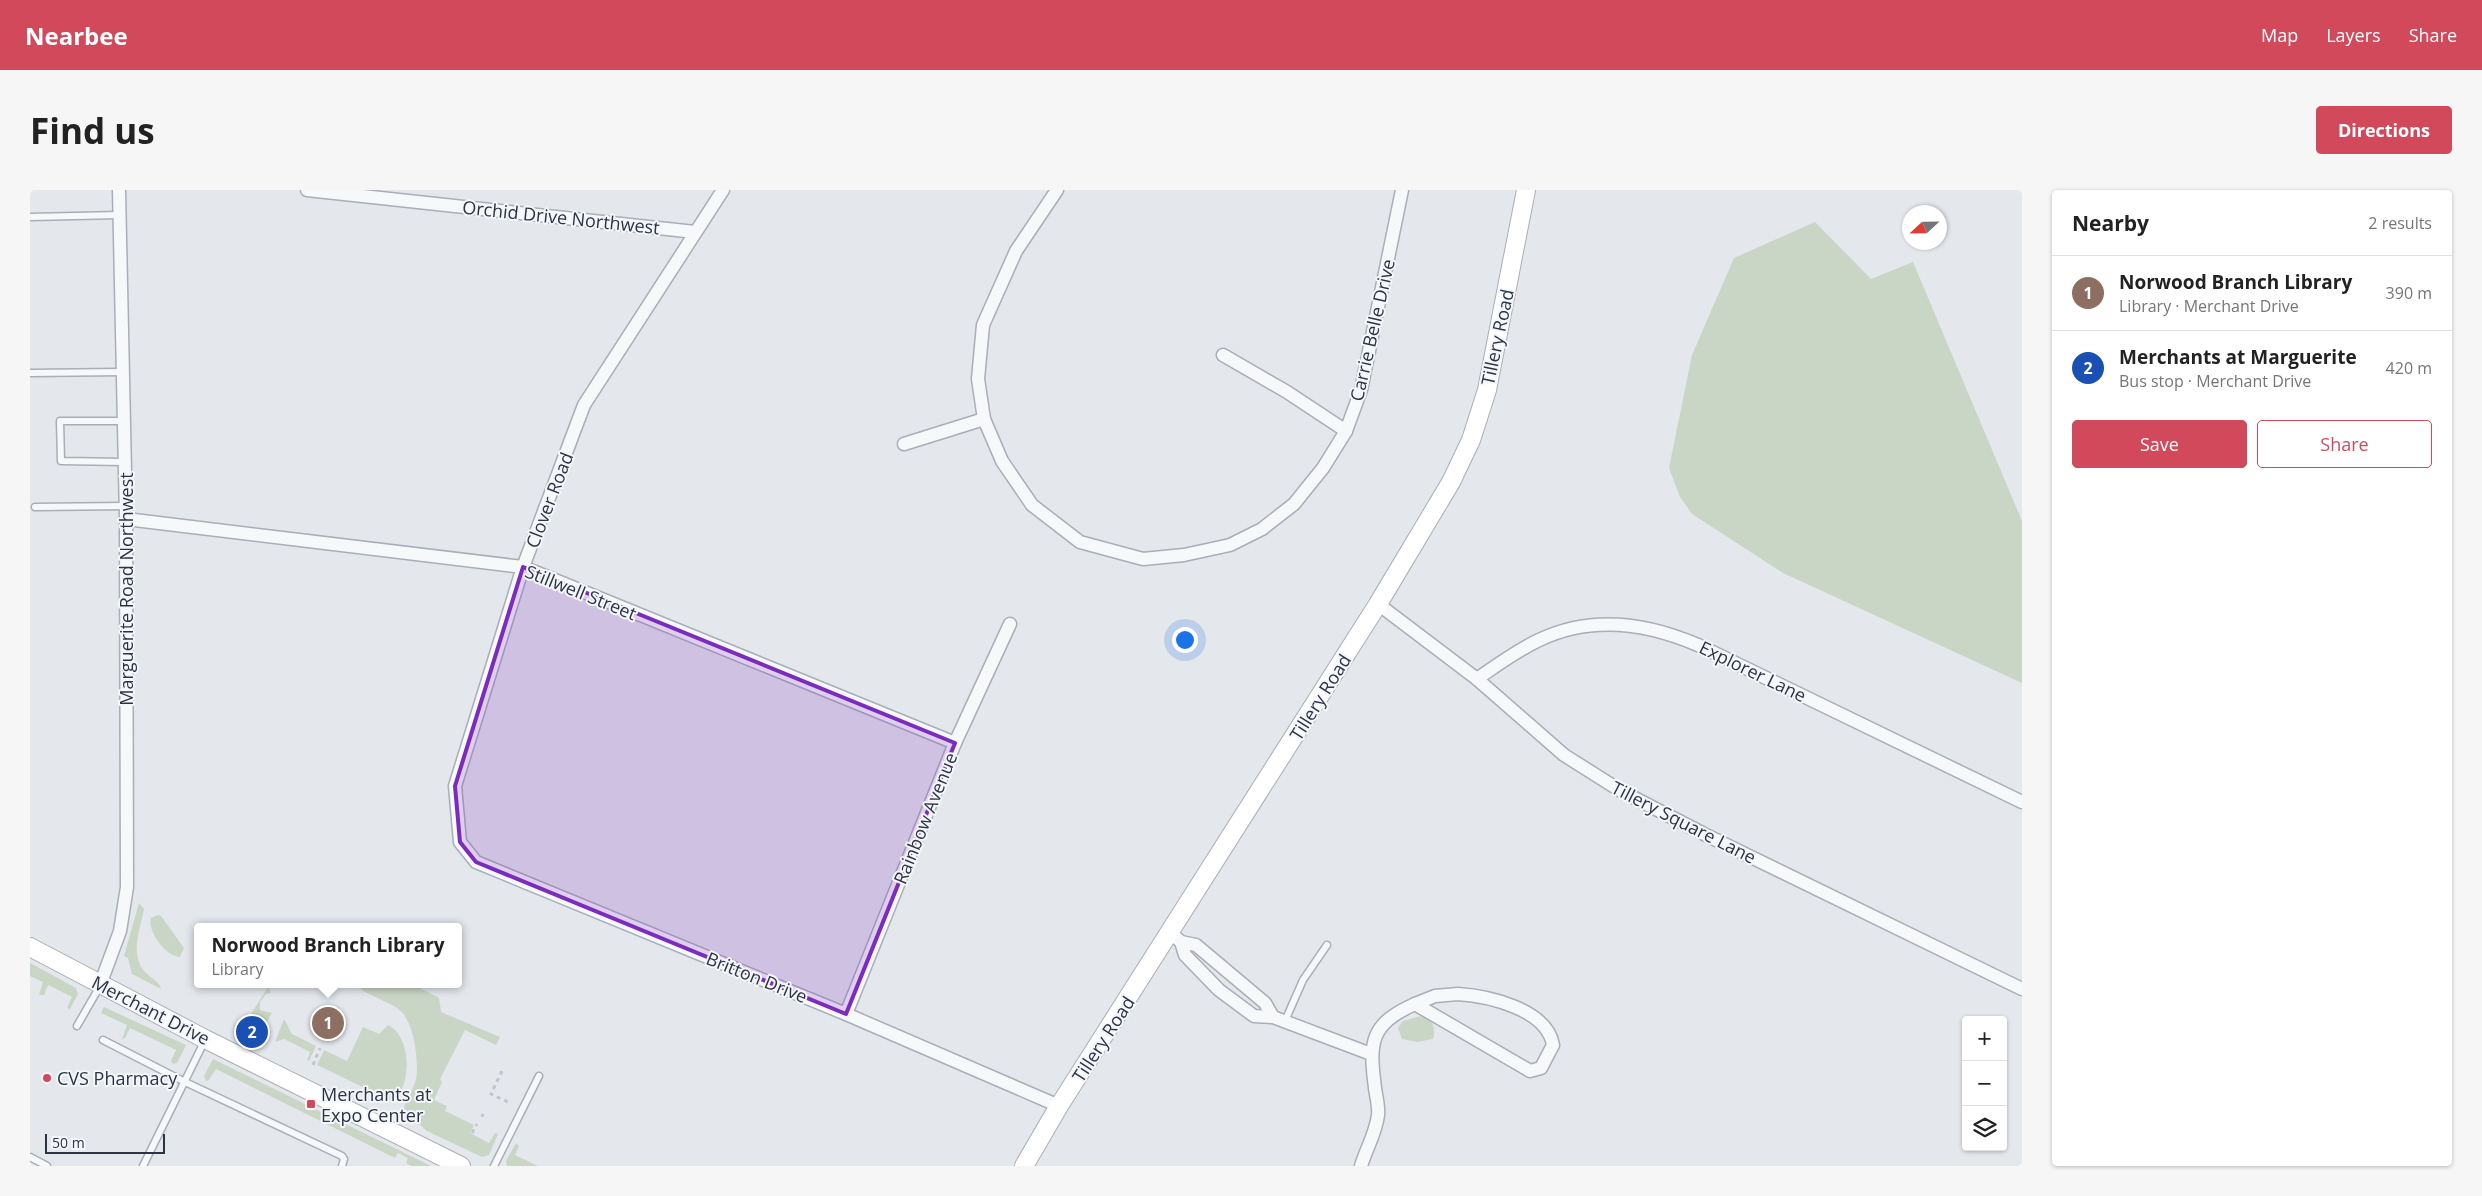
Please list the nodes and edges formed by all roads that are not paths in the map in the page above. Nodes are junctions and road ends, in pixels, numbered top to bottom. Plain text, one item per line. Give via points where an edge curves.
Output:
1 (119, 190) edge
2 (307, 190) edge
3 (723, 190) edge
4 (1057, 190) edge
5 (1402, 190) edge
6 (1526, 190) edge
7 (120, 215) junction
8 (30, 217) edge
9 (695, 232) junction
10 (1223, 355) dead end
11 (123, 372) junction
12 (30, 373) edge
13 (984, 419) junction
14 (124, 421) junction
15 (1346, 431) junction
16 (904, 444) dead end
17 (125, 462) junction
18 (36, 507) dead end
19 (126, 512) junction
20 (524, 567) junction
21 (1378, 604) junction
22 (1010, 624) dead end
23 (1477, 679) junction
24 (955, 743) junction
25 (2022, 802) edge
26 (460, 842) joint
27 (1176, 938) junction
28 (1326, 945) dead end
29 (30, 947) edge
30 (100, 985) junction
31 (2022, 989) edge
32 (1415, 1004) junction
33 (846, 1014) junction
34 (1279, 1019) junction
35 (77, 1026) dead end
36 (205, 1039) junction
37 (103, 1040) dead end
38 (1371, 1054) junction
39 (539, 1076) dead end
40 (183, 1081) junction
41 (1059, 1106) junction
42 (30, 1157) edge
43 (47, 1166) edge
44 (143, 1166) edge
45 (342, 1166) edge
46 (460, 1166) edge
47 (494, 1166) edge
48 (1024, 1166) edge
49 (1361, 1166) edge

1 - 7 street, Marguerite Road Northwest
2 - 9 street, Orchid Drive Northwest
3 - 9 street, Clover Road
4 - 13 street, Carrie Belle Drive via 1016,251 983,325 978,380
5 - 15 street, Carrie Belle Drive via 1361,390
6 - 21 street, Tillery Road via 1487,390 1471,440 1424,531
7 - 8 lane
7 - 11 street, Marguerite Road Northwest
9 - 20 street, Clover Road via 584,405
10 - 15 street
11 - 12 lane
11 - 14 street, Marguerite Road Northwest
13 - 15 street, Carrie Belle Drive via 1002,461 1032,505 1080,542 1143,559 1184,555 1230,544 1262,529 1294,504 1323,468
13 - 16 street
14 - 17 street, Marguerite Road Northwest
14 - 17 lane via 60,421 61,461
17 - 19 street, Marguerite Road Northwest
18 - 19 lane
19 - 20 street, Stillwell Street
19 - 30 street, Marguerite Road Northwest via 127,887 120,931
20 - 24 street, Stillwell Street
20 - 26 street, Clover Road via 454,786
21 - 23 street, Tillery Square Lane
21 - 27 street, Tillery Road
22 - 24 street, Rainbow Avenue
23 - 25 street, Explorer Lane via 1516,652 1566,630 1619,624 1646,627 1698,645
23 - 31 street, Tillery Square Lane via 1564,755 1621,791
24 - 33 street, Rainbow Avenue
26 - 33 street, Britton Drive via 476,862
27 - 34 street via 1196,945
27 - 34 street via 1185,955 1240,1007 1254,1016
27 - 41 street, Tillery Road
28 - 34 lane
29 - 30 street, Merchant Drive
30 - 35 lane
30 - 36 street, Merchant Drive
32 - 32 street via 1435,996 1458,994 1506,1002 1544,1027 1553,1045 1542,1068 1530,1071
32 - 38 street via 1394,1013 1381,1024
33 - 41 street, Britton Drive
34 - 38 street
36 - 40 lane
36 - 46 street, Merchant Drive
37 - 40 lane
38 - 49 street via 1378,1112 1376,1132
39 - 47 lane
40 - 44 lane
40 - 45 lane via 342,1156
41 - 48 street, Tillery Road
42 - 43 lane

